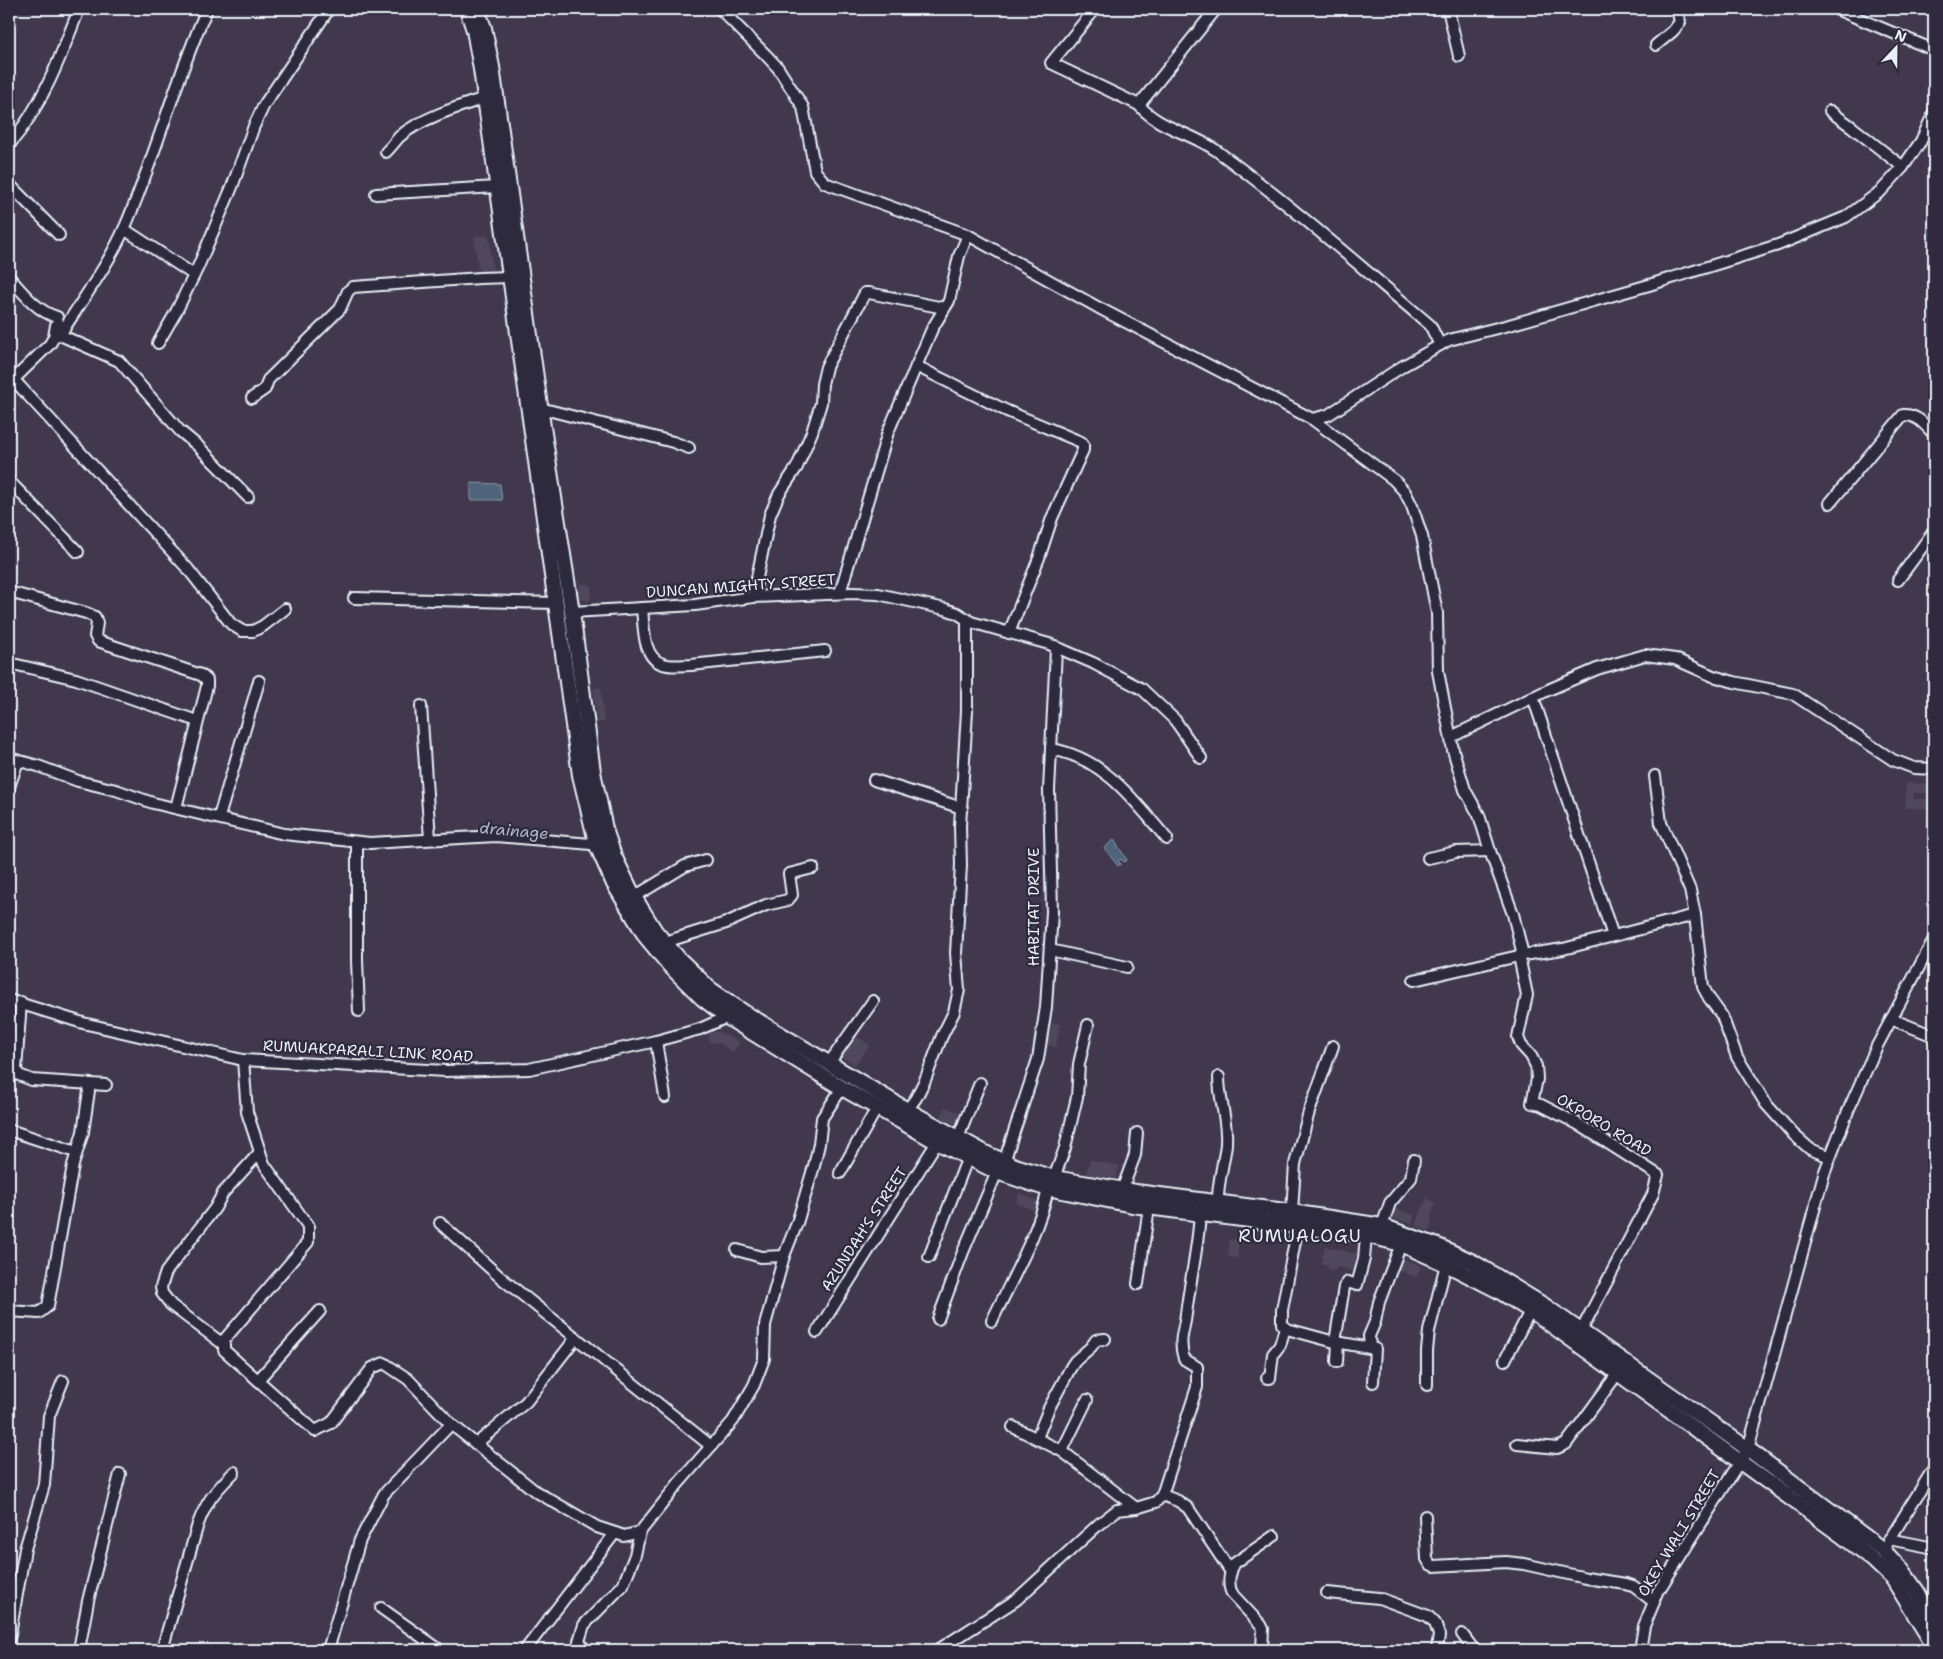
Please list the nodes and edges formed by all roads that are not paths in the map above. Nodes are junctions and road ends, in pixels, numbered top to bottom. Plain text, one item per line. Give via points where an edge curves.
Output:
1 (79, 9) edge
2 (207, 9) edge
3 (329, 9) edge
4 (467, 9) edge
5 (477, 9) edge
6 (720, 9) edge
7 (1095, 9) edge
8 (1216, 9) edge
9 (1448, 9) edge
10 (1677, 9) edge
11 (1836, 9) edge
12 (1656, 45) dead end
13 (1934, 50) edge
14 (1458, 56) dead end
15 (485, 98) junction
16 (1139, 106) junction
17 (1830, 112) dead end
18 (1934, 112) edge
19 (9, 145) edge
20 (386, 152) dead end
21 (1903, 167) junction
22 (9, 184) edge
23 (497, 187) junction
24 (376, 194) dead end
25 (124, 229) junction
26 (59, 235) dead end
27 (968, 235) junction
28 (194, 275) junction
29 (9, 277) edge
30 (510, 277) junction
31 (944, 308) junction
32 (57, 317) junction
33 (60, 335) junction
34 (158, 343) dead end
35 (1440, 345) junction
36 (916, 366) junction
37 (11, 381) edge
38 (252, 398) dead end
39 (540, 408) junction
40 (1312, 419) junction
41 (1934, 434) edge
42 (689, 448) dead end
43 (9, 481) edge
44 (248, 498) dead end
45 (1830, 503) dead end
46 (1934, 531) edge
47 (78, 552) dead end
48 (1898, 580) dead end
49 (9, 592) edge
50 (840, 593) junction
51 (354, 598) dead end
52 (752, 598) junction
53 (557, 603) junction
54 (642, 608) junction
55 (285, 609) dead end
56 (572, 612) junction
57 (967, 619) junction
58 (1010, 633) junction
59 (1055, 646) junction
60 (825, 651) dead end
61 (9, 663) edge
62 (259, 682) dead end
63 (1533, 697) junction
64 (422, 706) dead end
65 (197, 721) junction
66 (1451, 737) junction
67 (1051, 749) junction
68 (1201, 758) dead end
69 (14, 760) edge
70 (1934, 769) edge
71 (1655, 776) dead end
72 (874, 780) dead end
73 (9, 787) edge
74 (176, 808) junction
75 (962, 808) junction
76 (218, 817) junction
77 (430, 839) junction
78 (1167, 839) dead end
79 (357, 842) junction
80 (603, 846) junction
81 (1490, 851) junction
82 (1428, 858) dead end
83 (706, 860) dead end
84 (814, 868) dead end
85 (634, 897) junction
86 (1695, 915) junction
87 (1613, 936) junction
88 (1934, 939) edge
89 (665, 942) junction
90 (1050, 950) junction
91 (1521, 955) junction
92 (1127, 967) dead end
93 (1414, 980) dead end
94 (9, 1000) edge
95 (873, 1001) dead end
96 (21, 1002) junction
97 (359, 1011) dead end
98 (727, 1018) junction
99 (1891, 1019) junction
100 (1088, 1025) dead end
101 (1934, 1036) edge
102 (656, 1041) junction
103 (1332, 1046) dead end
104 (243, 1060) junction
105 (829, 1063) junction
106 (1220, 1078) dead end
107 (980, 1083) dead end
108 (90, 1084) junction
109 (106, 1085) dead end
110 (842, 1088) junction
111 (665, 1097) dead end
112 (877, 1108) junction
113 (907, 1110) junction
114 (9, 1130) edge
115 (1137, 1133) dead end
116 (958, 1138) junction
117 (937, 1142) junction
118 (76, 1152) junction
119 (260, 1152) junction
120 (968, 1157) junction
121 (1830, 1157) junction
122 (1414, 1160) dead end
123 (1000, 1167) junction
124 (840, 1173) dead end
125 (1051, 1183) junction
126 (1122, 1190) junction
127 (1218, 1202) junction
128 (1149, 1207) junction
129 (1200, 1214) junction
130 (1295, 1219) junction
131 (440, 1223) dead end
132 (1382, 1226) junction
133 (1366, 1235) junction
134 (1401, 1244) junction
135 (738, 1250) dead end
136 (784, 1256) junction
137 (1439, 1256) junction
138 (929, 1257) dead end
139 (1138, 1284) dead end
140 (9, 1311) edge
141 (320, 1311) dead end
142 (1530, 1311) junction
143 (938, 1319) dead end
144 (992, 1321) dead end
145 (1285, 1328) junction
146 (1581, 1331) junction
147 (817, 1332) dead end
148 (575, 1339) junction
149 (1105, 1339) dead end
150 (1337, 1342) junction
151 (224, 1344) junction
152 (1370, 1348) junction
153 (1505, 1360) dead end
154 (1337, 1362) dead end
155 (1618, 1373) junction
156 (1267, 1378) dead end
157 (258, 1380) junction
158 (63, 1381) dead end
159 (1373, 1382) dead end
160 (1427, 1385) dead end
161 (1087, 1400) dead end
162 (451, 1424) junction
163 (1013, 1427) dead end
164 (1037, 1438) junction
165 (476, 1444) junction
166 (1517, 1444) dead end
167 (711, 1446) junction
168 (1748, 1449) junction
169 (1062, 1451) junction
170 (1740, 1462) junction
171 (1934, 1468) edge
172 (234, 1472) dead end
173 (120, 1474) dead end
174 (1162, 1495) junction
175 (1136, 1508) junction
176 (1425, 1516) dead end
177 (640, 1532) junction
178 (614, 1533) junction
179 (1274, 1536) dead end
180 (1886, 1544) junction
181 (1934, 1548) edge
182 (1231, 1572) junction
183 (1327, 1593) dead end
184 (1654, 1602) junction
185 (381, 1608) dead end
186 (1934, 1623) edge
187 (1462, 1634) dead end
188 (9, 1639) edge
189 (1934, 1646) edge
190 (79, 1650) edge
191 (162, 1650) edge
192 (328, 1650) edge
193 (440, 1650) edge
194 (526, 1650) edge
195 (585, 1650) edge
196 (938, 1650) edge
197 (1262, 1650) edge
198 (1437, 1650) edge
199 (1474, 1650) edge
200 (1640, 1650) edge

1 - 19 street via 51,78
2 - 25 street
3 - 28 street via 264,105
4 - 15 main road via 474,30
5 - 39 main road via 492,66
6 - 27 street via 778,68 803,107 815,171 825,183
7 - 16 street via 1050,63
8 - 16 street
9 - 14 street
10 - 12 street via 1680,22
11 - 13 street
15 - 20 street via 416,126 400,136
15 - 23 main road
16 - 35 street via 1148,116 1215,149 1295,211 1430,324
17 - 21 street
18 - 21 street via 1921,142
21 - 35 street via 1881,191 1846,217 1778,245
22 - 26 street
23 - 24 street
23 - 30 main road
25 - 28 street
25 - 33 street
27 - 31 street via 959,256 950,301
27 - 40 street via 1099,308
28 - 34 street
29 - 32 street via 34,304
30 - 38 street via 353,287 340,309
30 - 53 main road
31 - 36 street
31 - 52 street via 865,293 826,367 821,404 812,432 770,515
32 - 33 street
32 - 37 street via 50,344
33 - 44 street via 119,361 180,431
35 - 40 street via 1328,415
36 - 50 street via 888,432
36 - 58 street via 1083,444
37 - 55 street via 188,570 231,624 242,631 253,631
39 - 42 street
39 - 56 main road
40 - 66 street via 1394,480 1412,506 1433,587 1438,671
41 - 45 street via 1916,418 1903,415
43 - 47 street
46 - 48 street
49 - 65 street via 86,613 95,617 98,641 202,675 207,686
50 - 52 street, DUNCAN MIGHTY STREET
50 - 57 street, DUNCAN MIGHTY STREET via 898,598 945,609
51 - 53 street
52 - 54 street, DUNCAN MIGHTY STREET
53 - 80 main road via 580,775
54 - 56 street, DUNCAN MIGHTY STREET
54 - 60 street via 646,642 654,659 661,664 691,665
56 - 80 main road
57 - 58 street, DUNCAN MIGHTY STREET
57 - 75 street
58 - 59 street, DUNCAN MIGHTY STREET
59 - 67 street, HABITAT DRIVE
59 - 68 street, DUNCAN MIGHTY STREET via 1142,689 1175,720
61 - 65 street via 76,679
62 - 76 street
63 - 66 street
63 - 70 street via 1597,669 1644,655 1675,659 1713,676 1793,694 1893,760 1914,768
63 - 87 street
64 - 77 street
65 - 74 street
66 - 81 street via 1465,790 1479,815
67 - 78 street via 1077,756 1102,769 1130,795
67 - 90 street, HABITAT DRIVE
69 - 73 street
69 - 74 street
71 - 86 street via 1661,823 1690,890
72 - 75 street
74 - 76 street
75 - 113 street via 956,953 959,990 954,1012 925,1080
76 - 79 street via 284,834
77 - 79 street
77 - 80 street via 496,836
79 - 97 street
80 - 85 main road
80 - 98 main road via 614,884 646,937 670,966
81 - 82 street via 1456,852
81 - 91 street via 1513,914
83 - 85 street via 685,866
84 - 89 street via 789,874 792,895 788,900
85 - 89 main road
86 - 87 street
86 - 121 street via 1703,987 1722,1016 1737,1057 1766,1104 1793,1134 1810,1149
87 - 91 street via 1563,949
88 - 99 street, OKEY WALI STREET
89 - 105 main road via 710,989
90 - 92 street
90 - 123 street, HABITAT DRIVE via 1038,1059
91 - 93 street
91 - 146 street, OKPORO ROAD via 1528,995 1518,1037 1536,1066 1532,1103 1578,1124 1658,1175 1653,1194
94 - 96 street, RUMUAKPARALI LINK ROAD
95 - 105 street
96 - 104 street, RUMUAKPARALI LINK ROAD via 83,1022
96 - 108 street via 16,1070 19,1076 32,1080
98 - 102 street, RUMUAKPARALI LINK ROAD
98 - 110 main road
99 - 101 street
99 - 121 street, OKEY WALI STREET
100 - 125 street via 1076,1105 1065,1148
102 - 104 street, RUMUAKPARALI LINK ROAD via 529,1069 446,1072
102 - 111 street
103 - 130 street via 1295,1164
104 - 119 street via 247,1112
105 - 113 main road
106 - 127 street via 1226,1142
107 - 116 street
108 - 109 street
108 - 118 street via 83,1132
110 - 112 main road
110 - 136 street via 822,1118 814,1166
112 - 117 main road
112 - 124 street
113 - 116 main road
114 - 118 street
115 - 126 street via 1135,1155
116 - 123 main road
117 - 120 main road
117 - 147 street, AZUNDAH'S STREET
118 - 140 street via 48,1306 39,1313
119 - 151 street via 264,1164 308,1226 308,1242 224,1340
119 - 151 street via 223,1193 166,1272 161,1287 170,1305
120 - 123 main road
120 - 138 street
121 - 168 street, OKEY WALI STREET
122 - 132 street via 1411,1178 1390,1203
123 - 125 main road
123 - 143 street, HABITAT DRIVE
125 - 126 main road
125 - 128 main road
125 - 144 street via 1034,1234
126 - 127 main road
127 - 130 main road
128 - 129 main road
128 - 139 street
129 - 130 main road
129 - 174 street via 1180,1343 1184,1359 1198,1367 1197,1387
130 - 132 main road
130 - 133 main road
130 - 145 street via 1282,1310
131 - 148 street via 500,1278
132 - 137 main road
133 - 134 main road
133 - 150 street via 1357,1284 1348,1282 1344,1287
134 - 137 main road
134 - 152 street via 1379,1302 1369,1336
135 - 136 street via 761,1257
136 - 167 street via 766,1325 764,1359 754,1385 733,1421
137 - 142 main road
137 - 146 main road via 1505,1280
137 - 160 street via 1427,1351
141 - 157 street
142 - 153 street
142 - 155 main road
145 - 150 street
145 - 156 street via 1273,1354 1270,1378
146 - 168 main road
148 - 165 street via 526,1402
148 - 167 street
149 - 164 street via 1096,1340 1070,1367
150 - 152 street
150 - 154 street
151 - 157 street via 224,1350
152 - 159 street via 1375,1349
155 - 166 street via 1566,1444 1557,1448
155 - 170 main road
157 - 162 street via 315,1431 331,1423 372,1368 384,1363 408,1379
158 - 188 street via 49,1416 44,1485 25,1549
161 - 169 street
162 - 165 street
162 - 192 street via 384,1494 360,1540
163 - 164 street
164 - 169 street
165 - 178 street via 535,1491 597,1527
167 - 177 street
168 - 170 street, OKEY WALI STREET
168 - 180 main road
169 - 175 street
170 - 184 street, OKEY WALI STREET
170 - 189 main road via 1873,1560 1893,1579
171 - 180 street
172 - 191 street via 211,1495 205,1506
173 - 190 street
174 - 175 street via 1156,1502
174 - 182 street via 1184,1504
175 - 196 street via 1117,1510 1016,1600
176 - 184 street via 1427,1559 1434,1566 1515,1563 1626,1584
177 - 178 street via 624,1536
177 - 195 street via 623,1585 584,1625 579,1641
178 - 194 street
179 - 182 street via 1236,1563
180 - 181 street
180 - 186 main road
182 - 197 street via 1230,1591 1263,1629
183 - 198 street via 1379,1598 1428,1616 1435,1623 1439,1636
184 - 200 street, OKEY WALI STREET via 1644,1626
185 - 193 street
187 - 199 street

